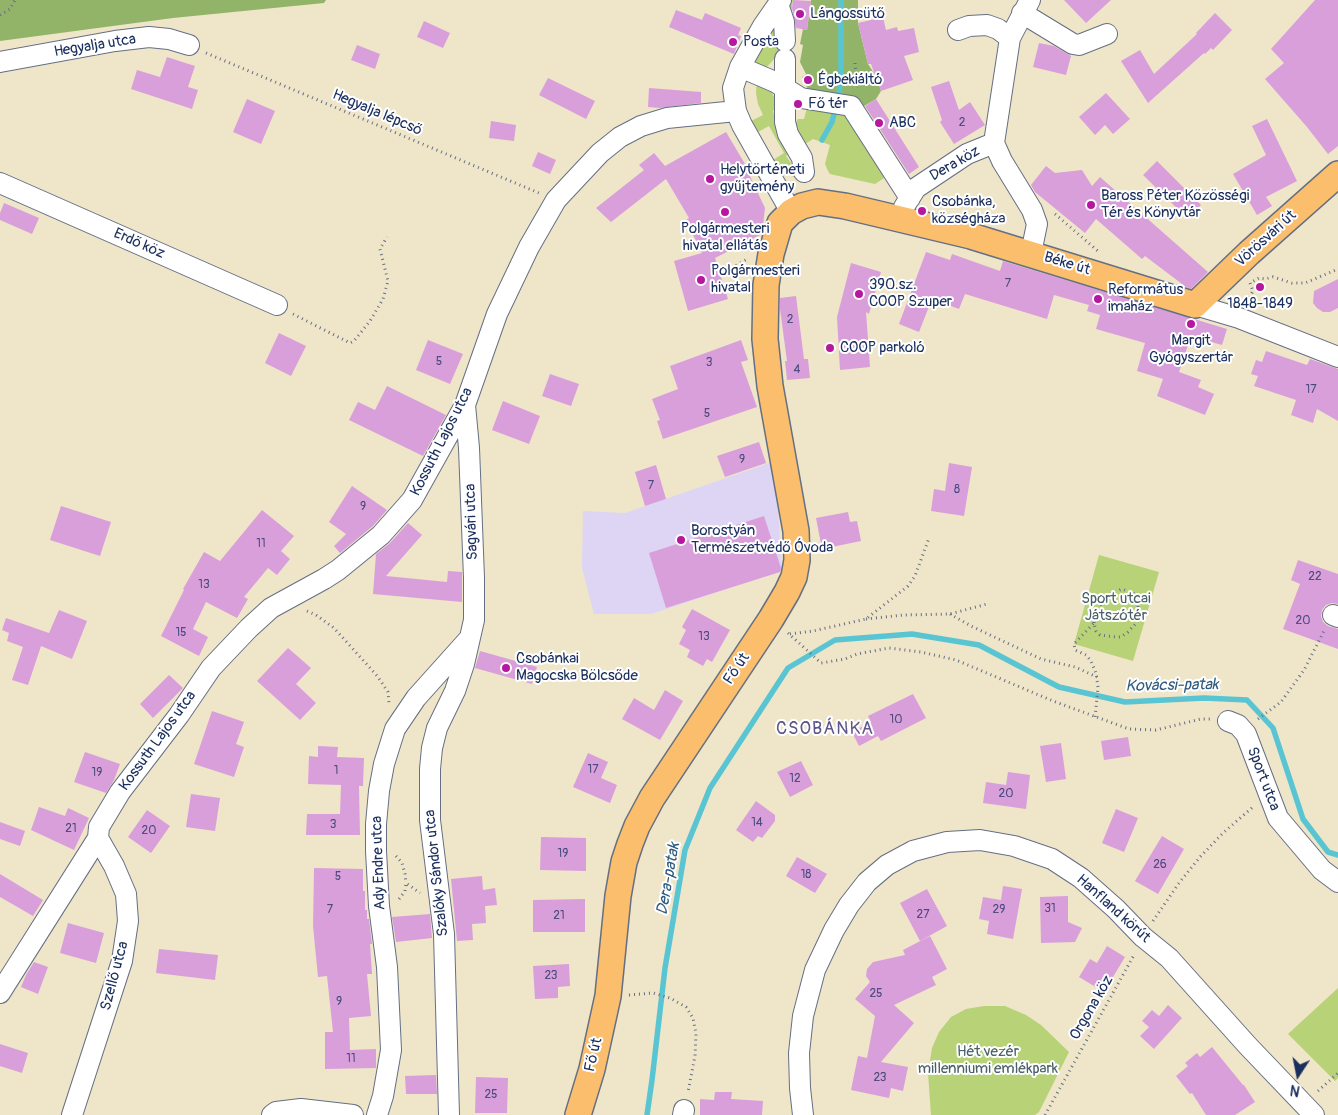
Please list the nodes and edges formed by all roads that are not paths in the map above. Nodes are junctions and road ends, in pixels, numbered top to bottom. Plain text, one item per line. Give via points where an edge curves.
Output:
1 (780, 2) edge
2 (1026, 6) edge
3 (958, 30) dead end
4 (1107, 34) dead end
5 (1010, 38) junction
6 (189, 45) road end
7 (0, 62) edge
8 (740, 66) junction
9 (786, 88) junction
10 (736, 111) junction
11 (994, 143) junction
12 (804, 172) dead end
13 (1338, 174) edge
14 (0, 183) edge
15 (908, 201) junction
16 (790, 212) junction
17 (1031, 253) junction
18 (277, 305) road end
19 (1195, 305) junction
20 (1338, 358) edge
21 (465, 405) junction
22 (470, 638) junction
23 (1228, 721) road end
24 (98, 838) junction
25 (1338, 882) edge
26 (0, 993) edge
27 (1308, 1109) edge
28 (72, 1115) edge
29 (272, 1115) edge
30 (353, 1115) edge
31 (377, 1115) edge
32 (449, 1115) edge
33 (578, 1115) edge
34 (803, 1115) edge

1 - 8 street
1 - 9 street via 784,22
2 - 4 street via 1074,44
2 - 5 street
3 - 5 street via 987,25
5 - 11 street
6 - 7 street, Hegyalja utca via 149,37
8 - 9 street
8 - 10 street via 733,88
9 - 12 street via 786,129 802,158
9 - 15 street via 801,98 851,106
10 - 16 street
10 - 21 street, Kossuth Lajos utca via 668,118 641,126 600,153 556,200 529,246 497,314
11 - 15 street, Dera köz via 967,154
11 - 17 street via 1037,224
13 - 19 main road, Vörösvári út
14 - 18 street, Erdő köz
15 - 16 main road, Béke út via 845,206 818,202
15 - 17 main road, Béke út via 971,236
16 - 33 main road, Fő út via 780,224 771,254 766,285 765,339 770,386 796,531 794,577 637,826 624,862 618,896 608,996
17 - 19 main road, Béke út
19 - 20 street, Béke út via 1239,318
21 - 22 street, Sagvári utca via 474,578 474,620
21 - 24 street, Kossuth Lajos utca via 412,500 381,535 324,579 271,608 211,668 120,792 99,828
22 - 31 street, Ady Endre utca via 416,698 395,729 378,791 379,906 387,967 391,1050
22 - 32 street, Szalóky Sándor utca via 455,691 437,728 430,769 430,820 444,934
23 - 25 street, Sport utca via 1238,725 1246,734 1278,818 1322,870
24 - 26 street, Kossuth Lajos utca
24 - 28 street, Szellő utca via 126,894 128,921 122,961
27 - 34 street, Hanfland körút via 1169,958 1081,878 1052,859 1014,846 980,840 947,842 913,851 887,865 866,882 849,904 815,970 802,1016 799,1053
29 - 30 street via 301,1109

